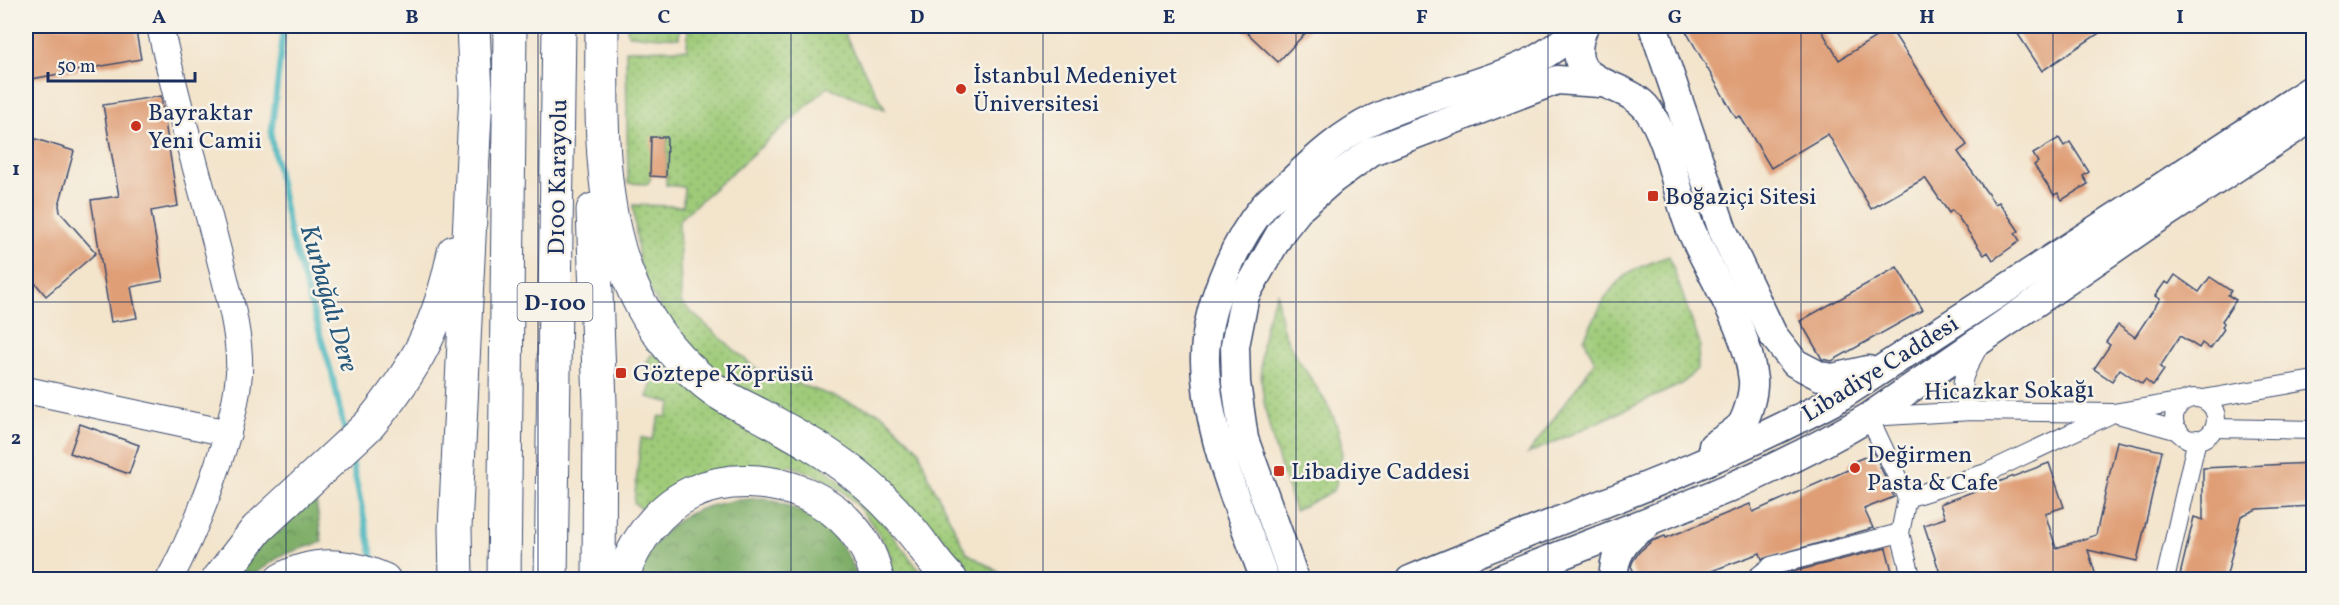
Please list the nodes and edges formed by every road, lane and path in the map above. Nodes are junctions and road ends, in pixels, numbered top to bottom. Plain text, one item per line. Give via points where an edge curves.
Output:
1 (160, 26) edge
2 (472, 26) edge
3 (483, 26) edge
4 (510, 26) edge
5 (559, 26) edge
6 (1584, 26) edge
7 (1656, 32) edge
8 (602, 33) edge
9 (1606, 85) junction
10 (2313, 88) edge
11 (476, 93) junction
12 (2313, 116) edge
13 (474, 141) junction
14 (1983, 339) junction
15 (1885, 367) junction
16 (2313, 380) edge
17 (26, 390) edge
18 (2203, 399) junction
19 (2184, 401) junction
20 (1972, 411) junction
21 (2113, 413) junction
22 (1869, 417) junction
23 (2214, 428) junction
24 (2313, 430) edge
25 (2179, 431) junction
26 (228, 433) junction
27 (2197, 440) junction
28 (1683, 470) junction
29 (1242, 476) junction
30 (1907, 498) junction
31 (1672, 510) junction
32 (1900, 533) junction
33 (1422, 575) edge
34 (2160, 578) edge
35 (169, 579) edge
36 (218, 579) edge
37 (281, 579) edge
38 (384, 579) edge
39 (456, 579) edge
40 (504, 579) edge
41 (551, 579) edge
42 (599, 579) edge
43 (621, 579) edge
44 (877, 579) edge
45 (951, 579) edge
46 (1265, 579) edge
47 (1295, 579) edge
48 (1404, 579) edge
49 (1498, 579) edge
50 (1614, 579) edge
51 (1753, 579) edge
52 (1912, 579) edge

1 - 26 main road via 235,331 239,372
2 - 11 highway
3 - 11 highway
4 - 40 highway, D100 Karayolu / D-100
5 - 41 highway, D100 Karayolu / D-100
6 - 9 main road via 1578,51 1582,64 1590,75
6 - 29 main road via 1555,49 1528,63 1373,120 1316,157 1264,206 1224,276 1211,315 1205,359 1208,395
7 - 9 main road via 1655,68 1647,77 1625,88
7 - 15 main road via 1722,231 1773,335 1795,363 1820,376 1833,378
8 - 42 highway via 591,154 600,403
8 - 45 highway via 604,161 616,244 632,291 654,327 691,370 716,391 822,450 854,473 883,500
9 - 28 main road via 1637,98 1663,138 1690,226 1737,327 1753,381 1742,424
9 - 29 main road via 1557,80 1372,151 1300,208 1281,232 1245,295 1235,346 1244,439
10 - 15 main road, Libadiye Caddesi
11 - 13 highway
12 - 14 main road, Libadiye Caddesi
13 - 36 highway via 449,278 422,353 369,425 257,529
13 - 39 highway via 455,528
14 - 20 street via 1962,377 1962,398
14 - 22 main road, Libadiye Caddesi
15 - 28 main road, Libadiye Caddesi via 1794,422
16 - 18 street
17 - 26 main road
18 - 19 street
18 - 23 street via 2216,415
19 - 21 street, Hicazkar Sokağı
19 - 25 street via 2174,418
20 - 21 street, Hicazkar Sokağı
20 - 22 street, Hicazkar Sokağı
21 - 25 street, Hicazkar Sokağı
21 - 30 street via 1986,473
22 - 30 street
22 - 31 main road, Libadiye Caddesi via 1795,458
23 - 24 street
23 - 27 street
25 - 27 street
26 - 35 main road via 185,550
27 - 34 street
28 - 33 main road, Libadiye Caddesi
29 - 46 main road
29 - 47 main road
30 - 32 street
31 - 49 main road, Libadiye Caddesi
31 - 50 main road via 1634,532 1621,546 1613,566
32 - 51 street via 1771,566
32 - 52 street
33 - 48 main road, Libadiye Caddesi
37 - 38 highway via 306,568 332,565
43 - 44 highway via 631,551 669,506 690,493 717,484 747,481 799,491 827,504 848,523 864,547

